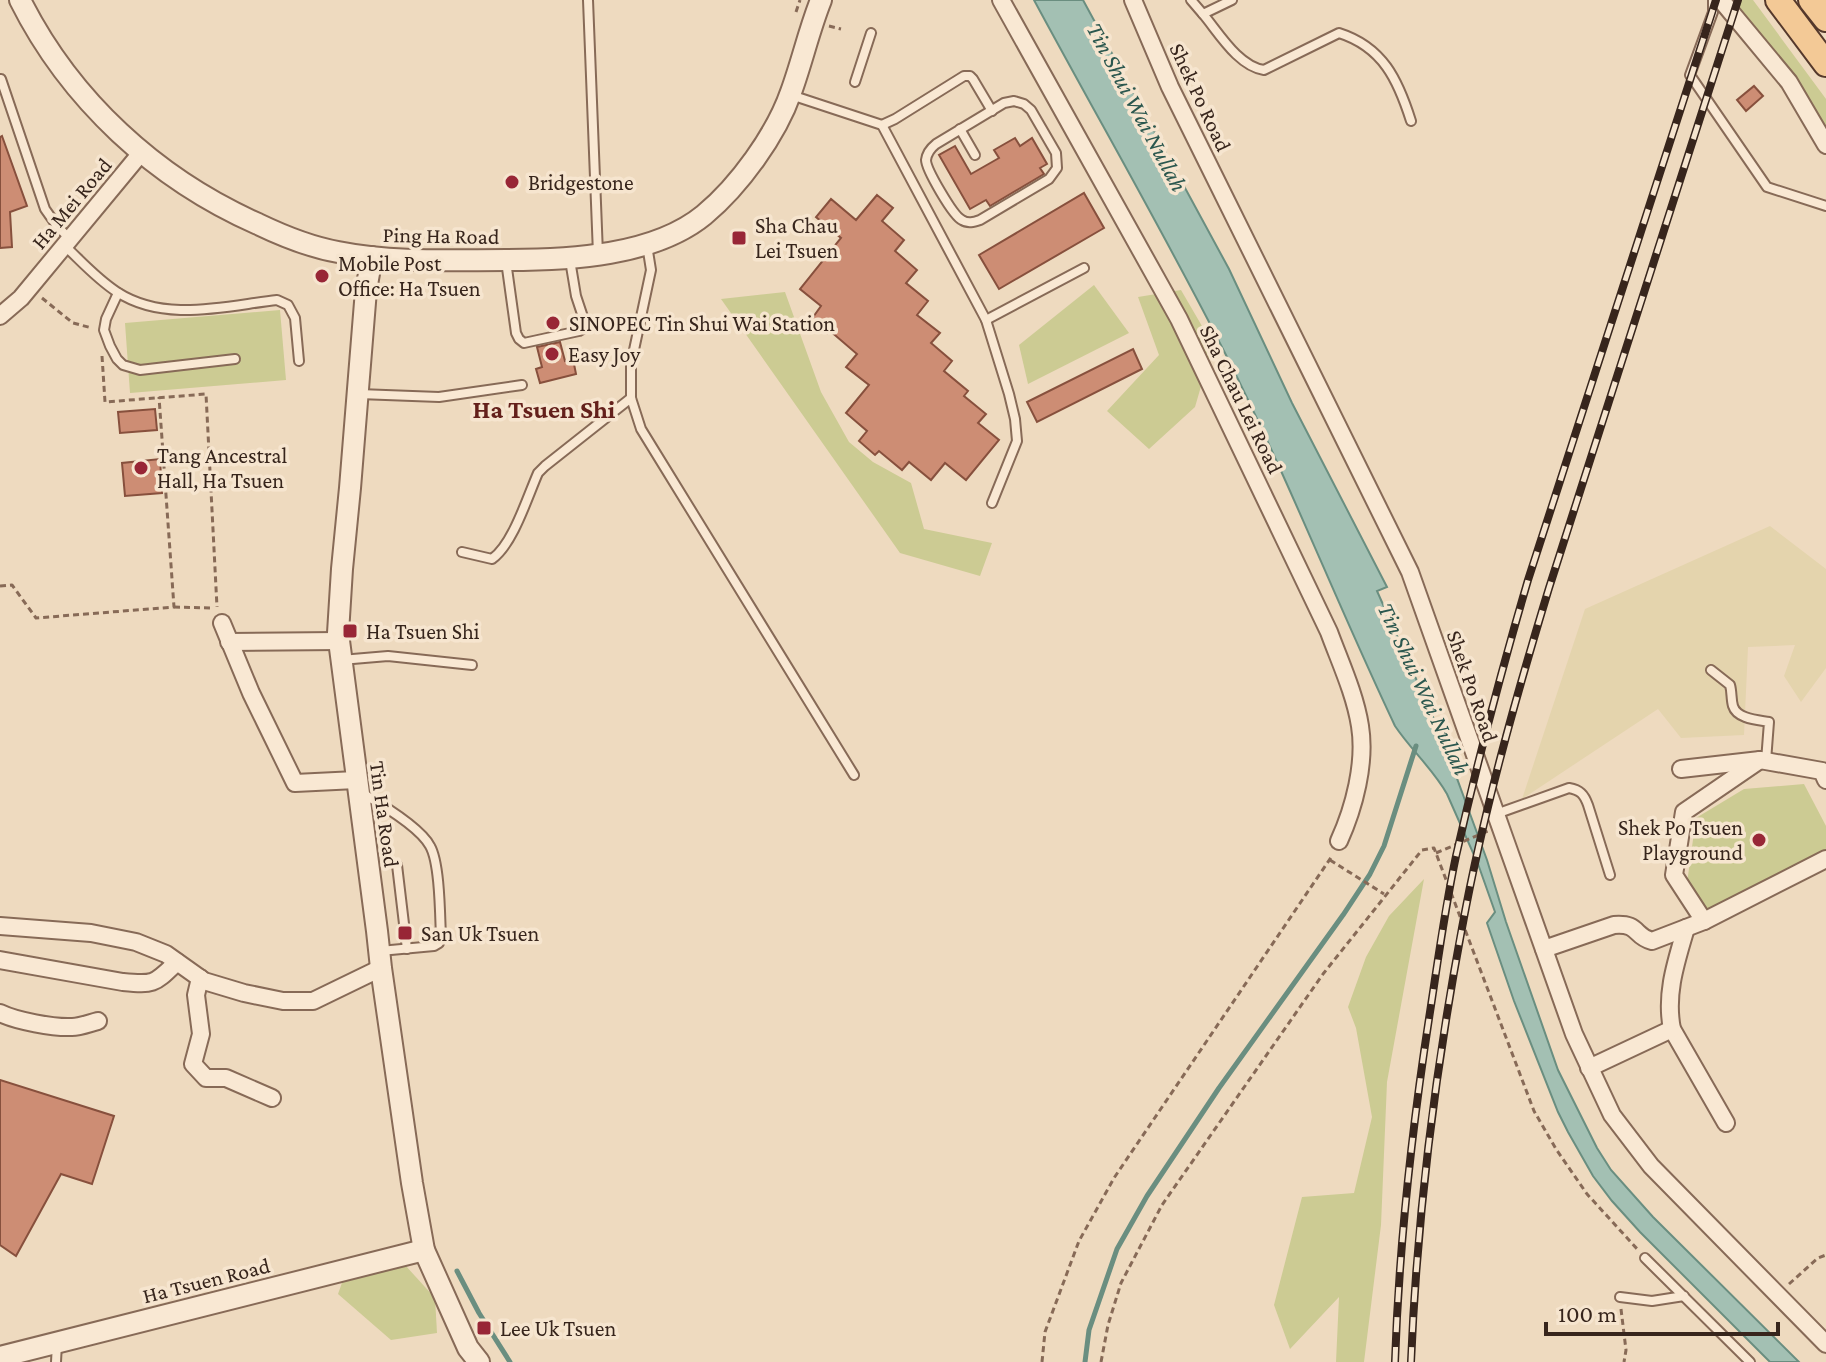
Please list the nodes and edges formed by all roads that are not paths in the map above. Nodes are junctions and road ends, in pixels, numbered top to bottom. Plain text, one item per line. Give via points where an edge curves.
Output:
1 (20, 0) edge
2 (588, 0) edge
3 (821, 0) edge
4 (1001, 0) edge
5 (1133, 0) edge
6 (1191, 0) edge
7 (1232, 0) edge
8 (1713, 0) edge
9 (1721, 0) edge
10 (1778, 0) edge
11 (1811, 0) edge
12 (1203, 14) junction
13 (1826, 19) edge
14 (871, 33) dead end
15 (1826, 64) edge
16 (1, 79) edge
17 (855, 82) dead end
18 (790, 95) junction
19 (992, 111) junction
20 (1411, 121) dead end
21 (882, 125) junction
22 (960, 129) junction
23 (1826, 145) edge
24 (141, 153) junction
25 (975, 155) dead end
26 (1826, 206) edge
27 (67, 242) junction
28 (647, 244) junction
29 (598, 255) junction
30 (372, 257) junction
31 (569, 257) junction
32 (505, 260) junction
33 (1084, 268) dead end
34 (118, 293) junction
35 (0, 316) edge
36 (986, 320) junction
37 (235, 359) dead end
38 (299, 361) dead end
39 (522, 385) dead end
40 (358, 394) junction
41 (631, 398) junction
42 (992, 503) dead end
43 (462, 552) dead end
44 (222, 623) dead end
45 (229, 642) junction
46 (340, 650) junction
47 (472, 665) dead end
48 (1711, 670) dead end
49 (1763, 760) junction
50 (1681, 769) dead end
51 (854, 775) dead end
52 (1826, 780) edge
53 (357, 785) junction
54 (1497, 820) junction
55 (1339, 841) road end
56 (1826, 859) edge
57 (397, 865) dead end
58 (1610, 875) dead end
59 (1704, 921) junction
60 (0, 926) edge
61 (1686, 928) junction
62 (407, 949) junction
63 (1544, 949) junction
64 (0, 960) edge
65 (380, 960) junction
66 (177, 962) junction
67 (200, 978) junction
68 (0, 1013) edge
69 (98, 1021) dead end
70 (1672, 1029) junction
71 (1589, 1068) junction
72 (272, 1098) dead end
73 (1726, 1123) dead end
74 (424, 1250) junction
75 (1645, 1258) road end
76 (1684, 1296) junction
77 (1620, 1297) road end
78 (1826, 1344) edge
79 (56, 1352) edge
80 (0, 1357) edge
81 (479, 1362) edge
82 (1750, 1362) edge

1 - 24 street, Ping Ha Road via 81,92
2 - 29 lane
3 - 18 street, Ping Ha Road
4 - 55 street, Sha Chau Lei Road via 1179,319 1329,632 1360,727 1360,767
5 - 54 street, Shek Po Road via 1170,87 1410,572
6 - 12 lane
7 - 12 lane
8 - 26 lane via 1690,75 1767,187
9 - 23 street via 1789,82
10 - 15 main road
11 - 13 main road
12 - 20 lane via 1253,69 1272,67 1339,33 1355,38 1393,75
14 - 17 lane
16 - 27 lane via 45,209
18 - 21 lane
18 - 28 street, Ping Ha Road via 763,147 722,197 691,224
19 - 21 lane via 973,79 964,76
19 - 22 lane
19 - 22 lane via 1009,102 1028,107 1056,153 1057,168 1049,179 971,222 957,217 926,160 932,147
21 - 36 lane
22 - 25 lane
24 - 27 street, Ha Mei Road
24 - 30 street, Ping Ha Road via 259,225 335,252
27 - 34 lane
27 - 35 street, Ha Mei Road
28 - 29 street, Ping Ha Road
28 - 41 lane via 651,270 631,364
29 - 31 street, Ping Ha Road
30 - 32 street, Ping Ha Road
30 - 40 street, Tin Ha Road
31 - 32 street, Ping Ha Road
31 - 32 lane via 584,328 524,343 516,333
33 - 36 lane
34 - 37 lane via 104,330 123,365 140,370
34 - 38 lane via 170,310 277,300 288,305 295,318
36 - 42 lane via 1017,441
39 - 40 lane via 439,397
40 - 46 street, Tin Ha Road
41 - 43 lane via 538,473 501,553 492,559
41 - 51 lane via 641,429
44 - 45 street
45 - 46 street
45 - 53 street via 295,783
46 - 47 lane
46 - 53 street, Tin Ha Road
48 - 49 lane via 1730,685 1736,712 1769,722
49 - 50 street
49 - 52 street via 1822,771
49 - 59 street via 1684,812 1674,875
53 - 62 lane via 419,832 432,849 441,938 434,946
53 - 65 street, Tin Ha Road
54 - 58 lane via 1569,788 1578,789
54 - 63 street, Shek Po Road
56 - 59 street
57 - 62 lane
59 - 61 street
60 - 66 street via 136,942
61 - 63 street via 1652,941 1626,924 1614,925
61 - 70 street via 1670,987
62 - 65 lane
63 - 71 street, Shek Po Road
64 - 66 street via 143,984 157,981
65 - 67 street via 313,1001 283,1001
65 - 74 street, Tin Ha Road
66 - 67 street
67 - 72 street via 196,995 201,1034 193,1064 206,1078 226,1078
68 - 69 street via 72,1027
70 - 71 street
70 - 73 street
71 - 78 street, Shek Po Road via 1612,1115 1651,1166
74 - 79 street, Ha Tsuen Road
74 - 81 street, Tin Ha Road
75 - 76 lane
76 - 77 lane via 1652,1301
76 - 82 lane
79 - 80 street, Ha Tsuen Road

